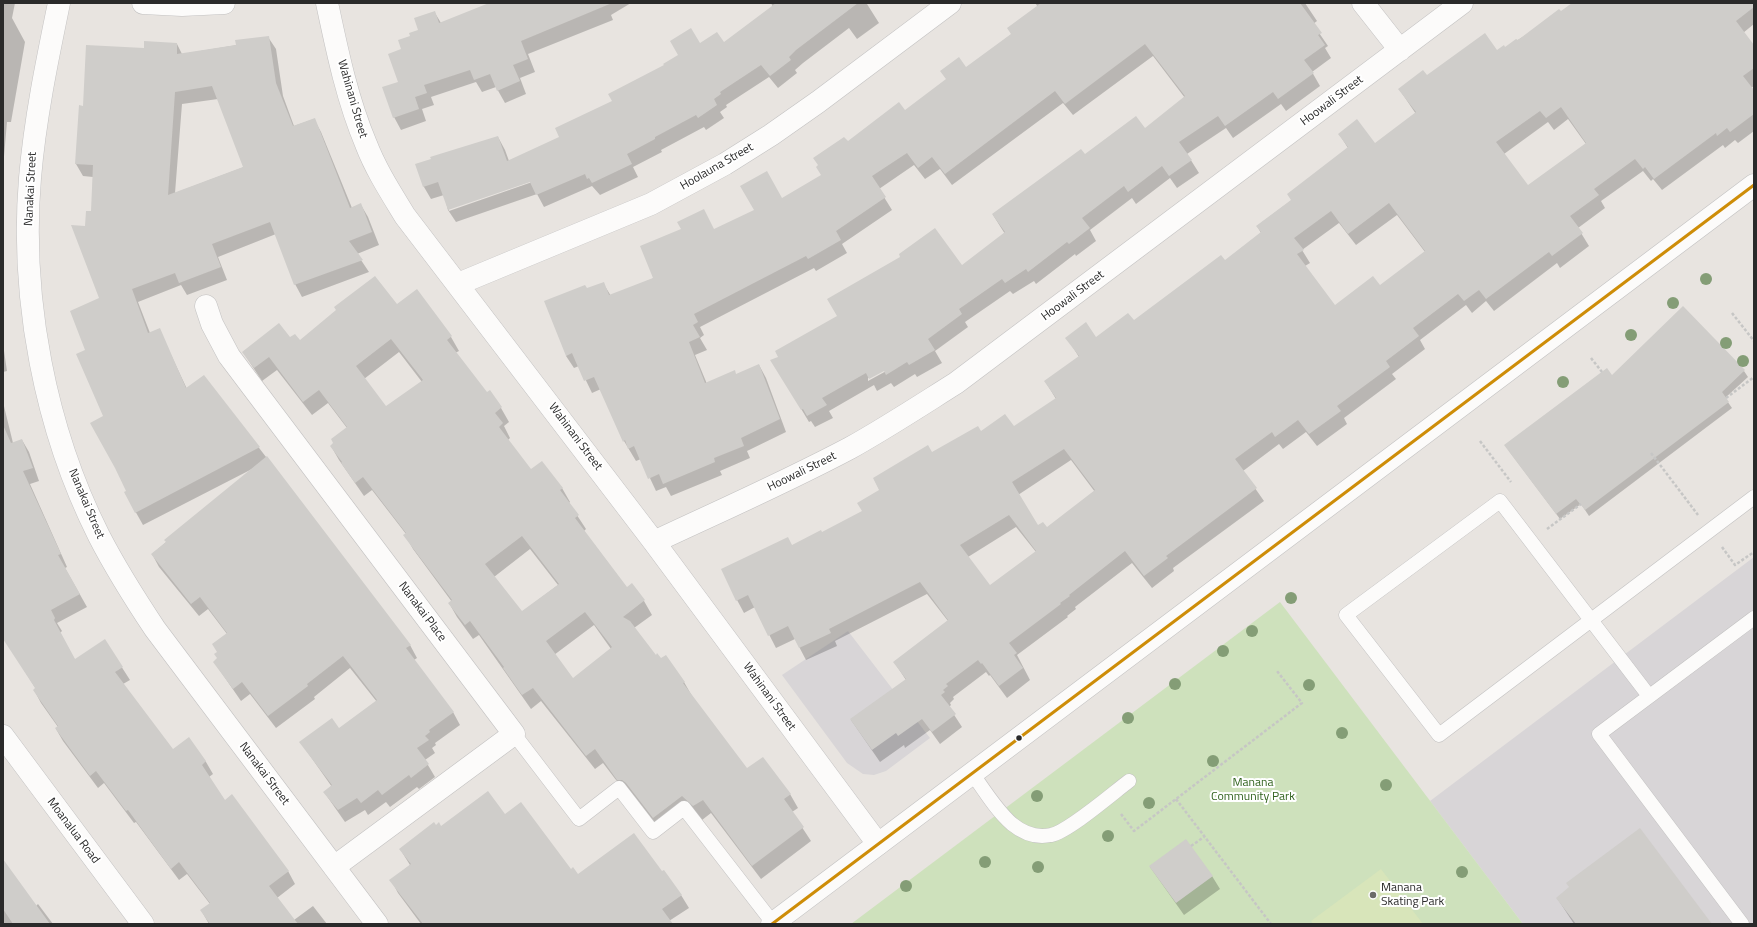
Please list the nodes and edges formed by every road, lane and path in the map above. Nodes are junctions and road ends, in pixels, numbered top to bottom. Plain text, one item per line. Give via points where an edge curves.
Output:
1 (59, 3) edge
2 (143, 3) edge
3 (224, 3) edge
4 (328, 3) edge
5 (950, 3) edge
6 (1363, 3) edge
7 (1462, 3) edge
8 (1400, 50) junction
9 (1754, 184) edge
10 (458, 284) junction
11 (206, 306) dead end
12 (1732, 313) dead end
13 (1754, 342) edge
14 (1592, 358) dead end
15 (1602, 372) dead end
16 (1754, 377) edge
17 (1726, 398) dead end
18 (1651, 453) dead end
19 (1754, 497) edge
20 (1581, 504) dead end
21 (1547, 529) dead end
22 (1710, 531) junction
23 (654, 542) junction
24 (1754, 552) edge
25 (1754, 618) edge
26 (1592, 620) junction
27 (1277, 671) dead end
28 (1649, 696) junction
29 (514, 734) junction
30 (3, 736) edge
31 (972, 773) junction
32 (1129, 781) dead end
33 (1176, 799) junction
34 (1115, 817) dead end
35 (1204, 837) junction
36 (878, 844) junction
37 (1191, 846) dead end
38 (334, 867) junction
39 (143, 924) edge
40 (377, 924) edge
41 (773, 924) edge
42 (1271, 924) edge
43 (1742, 924) edge

1 - 38 street, Nanakai Street via 33,143 28,220 33,315 41,367 55,422 73,476 99,535 125,583 155,629
2 - 3 street
4 - 10 street, Wahinani Street via 352,108 366,144 382,178 405,216
5 - 10 street, Hoolauna Street via 818,102 725,164 651,204
6 - 8 street
7 - 8 street, Hoowali Street
8 - 23 street, Hoowali Street via 956,383 909,414 850,448
9 - 31 street
10 - 23 street, Wahinani Street
11 - 29 street, Nanakai Place via 216,335 229,356
12 - 13 path
14 - 15 path
16 - 17 path
18 - 22 path
19 - 22 lane
20 - 21 path
22 - 24 path via 1735,565
22 - 26 lane
23 - 36 street, Wahinani Street
25 - 28 lane
26 - 26 lane via 1438,735 1346,615 1500,501
26 - 28 lane
27 - 33 path via 1302,704
28 - 43 lane via 1599,734
29 - 38 street
29 - 41 lane via 579,819 619,788 653,832 684,808
30 - 39 street, Moanalua Road
31 - 32 lane via 1011,823 1026,833 1040,837 1053,835 1068,828
31 - 36 street
33 - 34 path via 1134,831 1120,813
33 - 35 path
35 - 37 path
35 - 42 path
36 - 41 street
38 - 40 street, Nanakai Street

